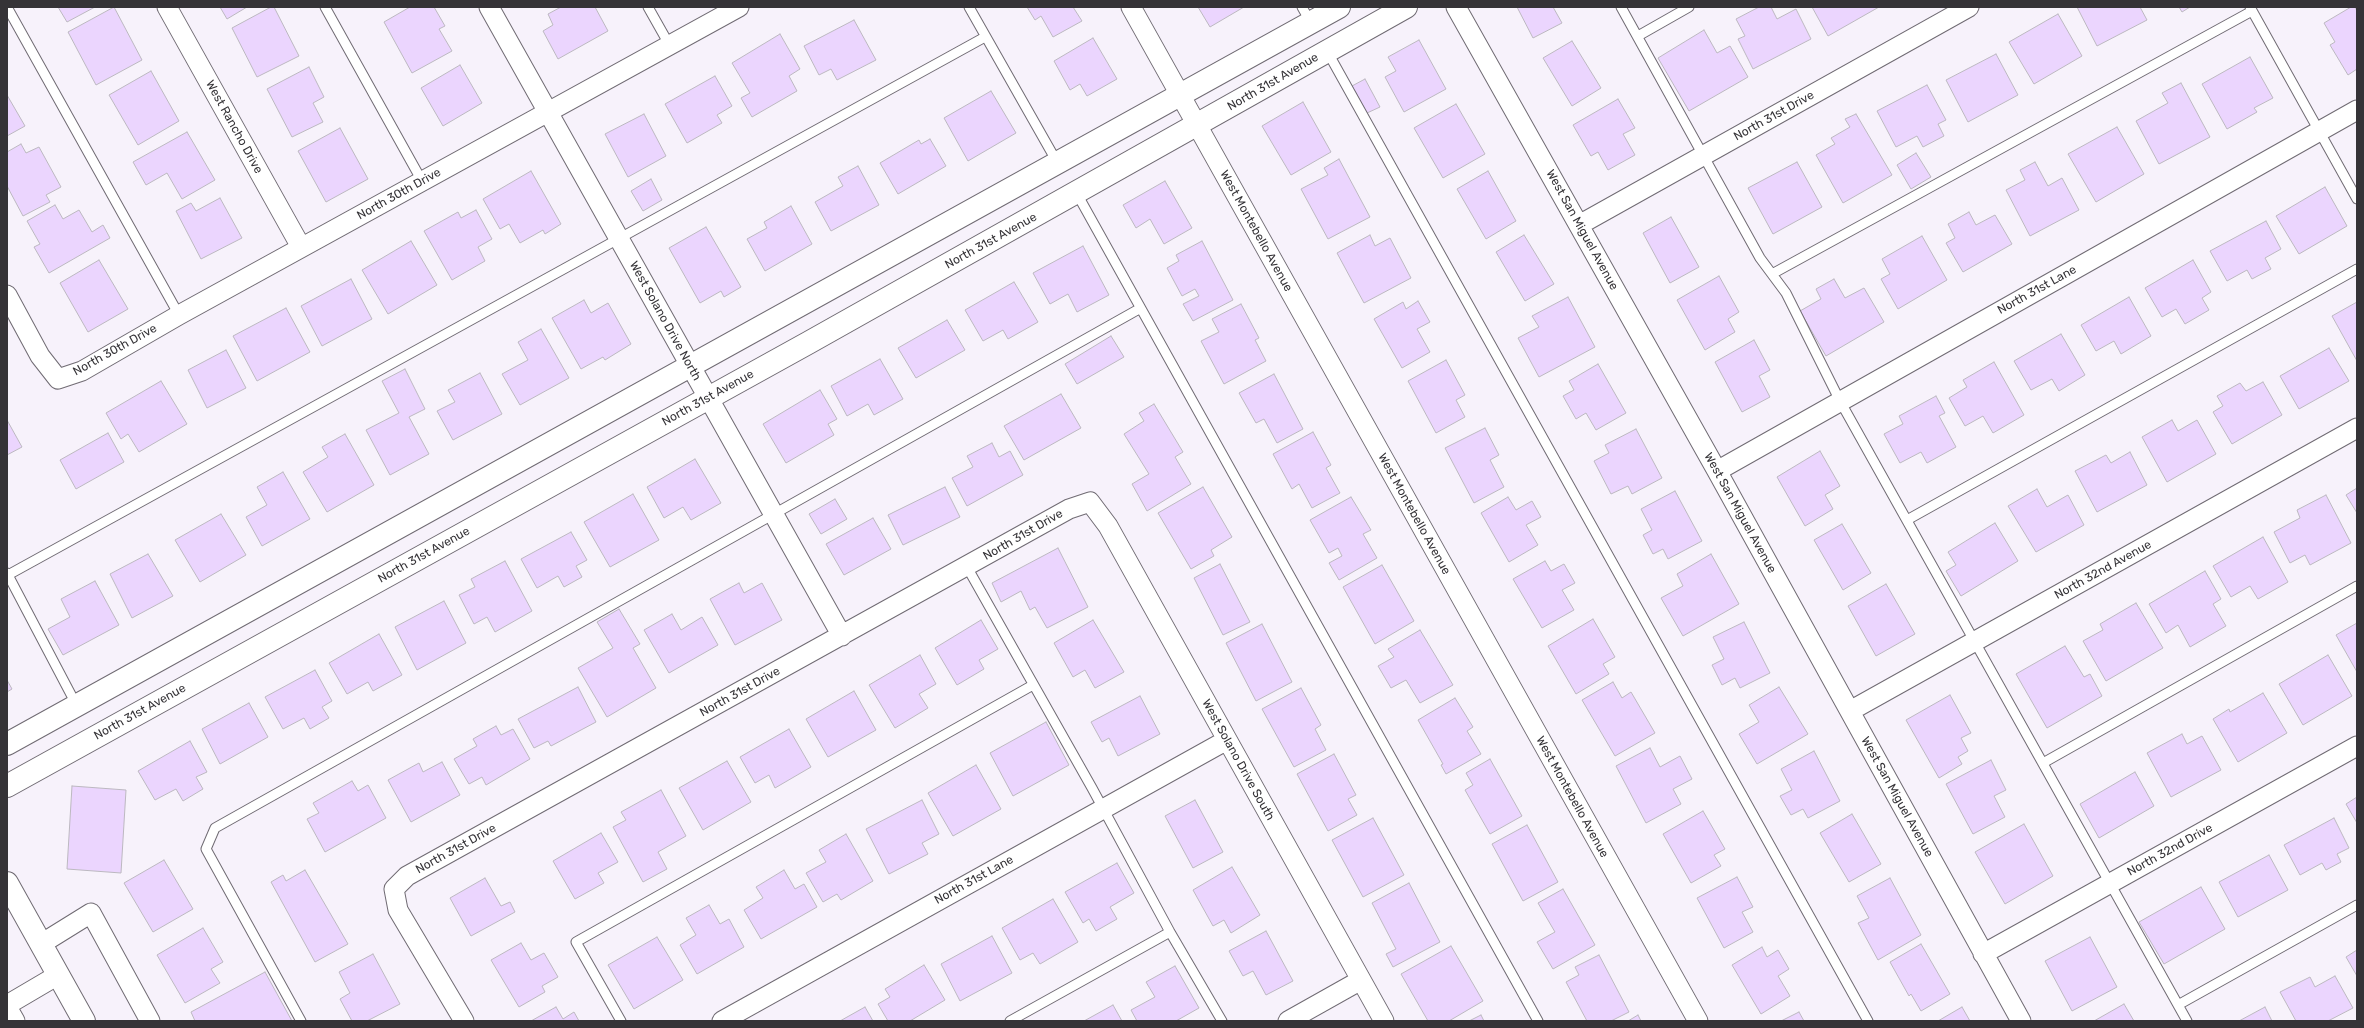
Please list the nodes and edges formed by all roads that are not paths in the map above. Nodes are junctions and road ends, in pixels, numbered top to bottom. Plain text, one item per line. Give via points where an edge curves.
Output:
1 (7, 7) edge
2 (167, 7) edge
3 (325, 7) edge
4 (489, 7) edge
5 (648, 7) edge
6 (739, 7) edge
7 (969, 7) edge
8 (1131, 7) edge
9 (1339, 7) edge
10 (1406, 7) edge
11 (1456, 7) edge
12 (1621, 7) edge
13 (1690, 7) edge
14 (1969, 7) edge
15 (2251, 9) edge
16 (1306, 15) edge
17 (1638, 36) junction
18 (986, 37) junction
19 (670, 46) junction
20 (1327, 51) junction
21 (1180, 95) junction
22 (2357, 110) edge
23 (548, 112) junction
24 (1196, 125) junction
25 (2319, 131) junction
26 (1702, 156) junction
27 (1057, 162) junction
28 (422, 181) junction
29 (1076, 192) junction
30 (2357, 199) edge
31 (1579, 224) junction
32 (619, 238) junction
33 (301, 247) junction
34 (2357, 269) edge
35 (1772, 274) junction
36 (7, 295) edge
37 (1139, 309) junction
38 (179, 315) junction
39 (691, 367) junction
40 (708, 398) junction
41 (1840, 401) junction
42 (2357, 428) edge
43 (1717, 471) junction
44 (1090, 502) joint
45 (773, 514) junction
46 (1907, 520) junction
47 (967, 567) junction
48 (323, 571) junction
49 (7, 574) edge
50 (2357, 586) edge
51 (340, 601) junction
52 (842, 636) junction
53 (1975, 642) junction
54 (1033, 685) junction
55 (77, 706) junction
56 (1850, 711) junction
57 (1227, 740) junction
58 (7, 744) edge
59 (2357, 746) edge
60 (2043, 763) junction
61 (7, 786) edge
62 (1104, 808) junction
63 (7, 883) edge
64 (2109, 884) junction
65 (2357, 905) edge
66 (1170, 932) junction
67 (40, 944) junction
68 (1983, 954) junction
69 (58, 975) junction
70 (1361, 980) junction
71 (2178, 1005) junction
72 (7, 1006) edge
73 (15, 1021) edge
74 (84, 1021) edge
75 (150, 1021) edge
76 (301, 1021) edge
77 (464, 1021) edge
78 (621, 1021) edge
79 (722, 1021) edge
80 (1010, 1021) edge
81 (1222, 1021) edge
82 (1288, 1021) edge
83 (1384, 1021) edge
84 (1538, 1021) edge
85 (1698, 1021) edge
86 (1868, 1021) edge
87 (2021, 1021) edge
88 (2187, 1021) edge

1 - 38 lane
2 - 33 street, West Rancho Drive
3 - 28 lane
4 - 23 street, West Solano Drive North
5 - 19 lane
6 - 19 street, North 30th Drive
7 - 18 lane
8 - 21 street, West Montebello Avenue
9 - 16 street
10 - 20 street, North 31st Avenue
11 - 31 street, West San Miguel Avenue
12 - 17 lane
13 - 17 lane
14 - 26 street, North 31st Drive
15 - 25 lane
15 - 35 lane
16 - 21 street
17 - 26 lane
18 - 27 lane
18 - 32 lane
19 - 23 street, North 30th Drive
20 - 24 street, North 31st Avenue
20 - 86 lane
21 - 24 street, West Montebello Avenue
21 - 27 street
22 - 25 street, North 31st Lane
23 - 28 street, North 30th Drive
23 - 32 street, West Solano Drive North
24 - 29 street, North 31st Avenue
24 - 85 street, West Montebello Avenue
25 - 30 lane
25 - 41 street, North 31st Lane
26 - 31 street, North 31st Drive
26 - 35 lane via 1760,258
27 - 39 street
28 - 33 street, North 30th Drive
29 - 37 lane
29 - 40 street, North 31st Avenue
31 - 43 street, West San Miguel Avenue
32 - 39 street, West Solano Drive North
32 - 49 lane
33 - 38 street, North 30th Drive
34 - 46 lane
35 - 41 lane via 1786,293
36 - 38 street, North 30th Drive via 40,356 58,379 82,371
37 - 45 lane
37 - 84 lane
39 - 40 street, West Solano Drive North
39 - 48 street
40 - 45 street, West Solano Drive North
40 - 51 street, North 31st Avenue
41 - 43 street, North 31st Lane
41 - 46 lane
42 - 53 street, North 32nd Avenue
43 - 56 street, West San Miguel Avenue
44 - 47 street, North 31st Drive via 1069,509
44 - 57 street, West Solano Drive South via 1108,526
45 - 52 street, West Solano Drive North
45 - 76 lane via 215,828 206,849
46 - 53 lane
47 - 52 street, North 31st Drive
47 - 54 lane
48 - 51 street
48 - 55 street
49 - 55 lane
50 - 60 lane
51 - 61 street, North 31st Avenue
52 - 77 street, North 31st Drive via 407,876 394,889 398,910
53 - 56 street, North 32nd Avenue
53 - 60 lane
54 - 62 lane
54 - 78 lane via 576,942
55 - 58 street
56 - 68 street, West San Miguel Avenue
57 - 62 street, North 31st Lane
57 - 70 street, West Solano Drive South
59 - 64 street, North 32nd Drive
60 - 64 lane
62 - 66 lane
62 - 79 street, North 31st Lane
63 - 67 street
64 - 68 street, North 32nd Drive
64 - 71 lane
65 - 71 lane
66 - 80 lane
66 - 81 lane
67 - 69 street
67 - 75 street via 90,914
68 - 87 street, West San Miguel Avenue
69 - 72 street
69 - 74 street
70 - 82 street
70 - 83 street, West Solano Drive South
71 - 88 lane
72 - 73 street

